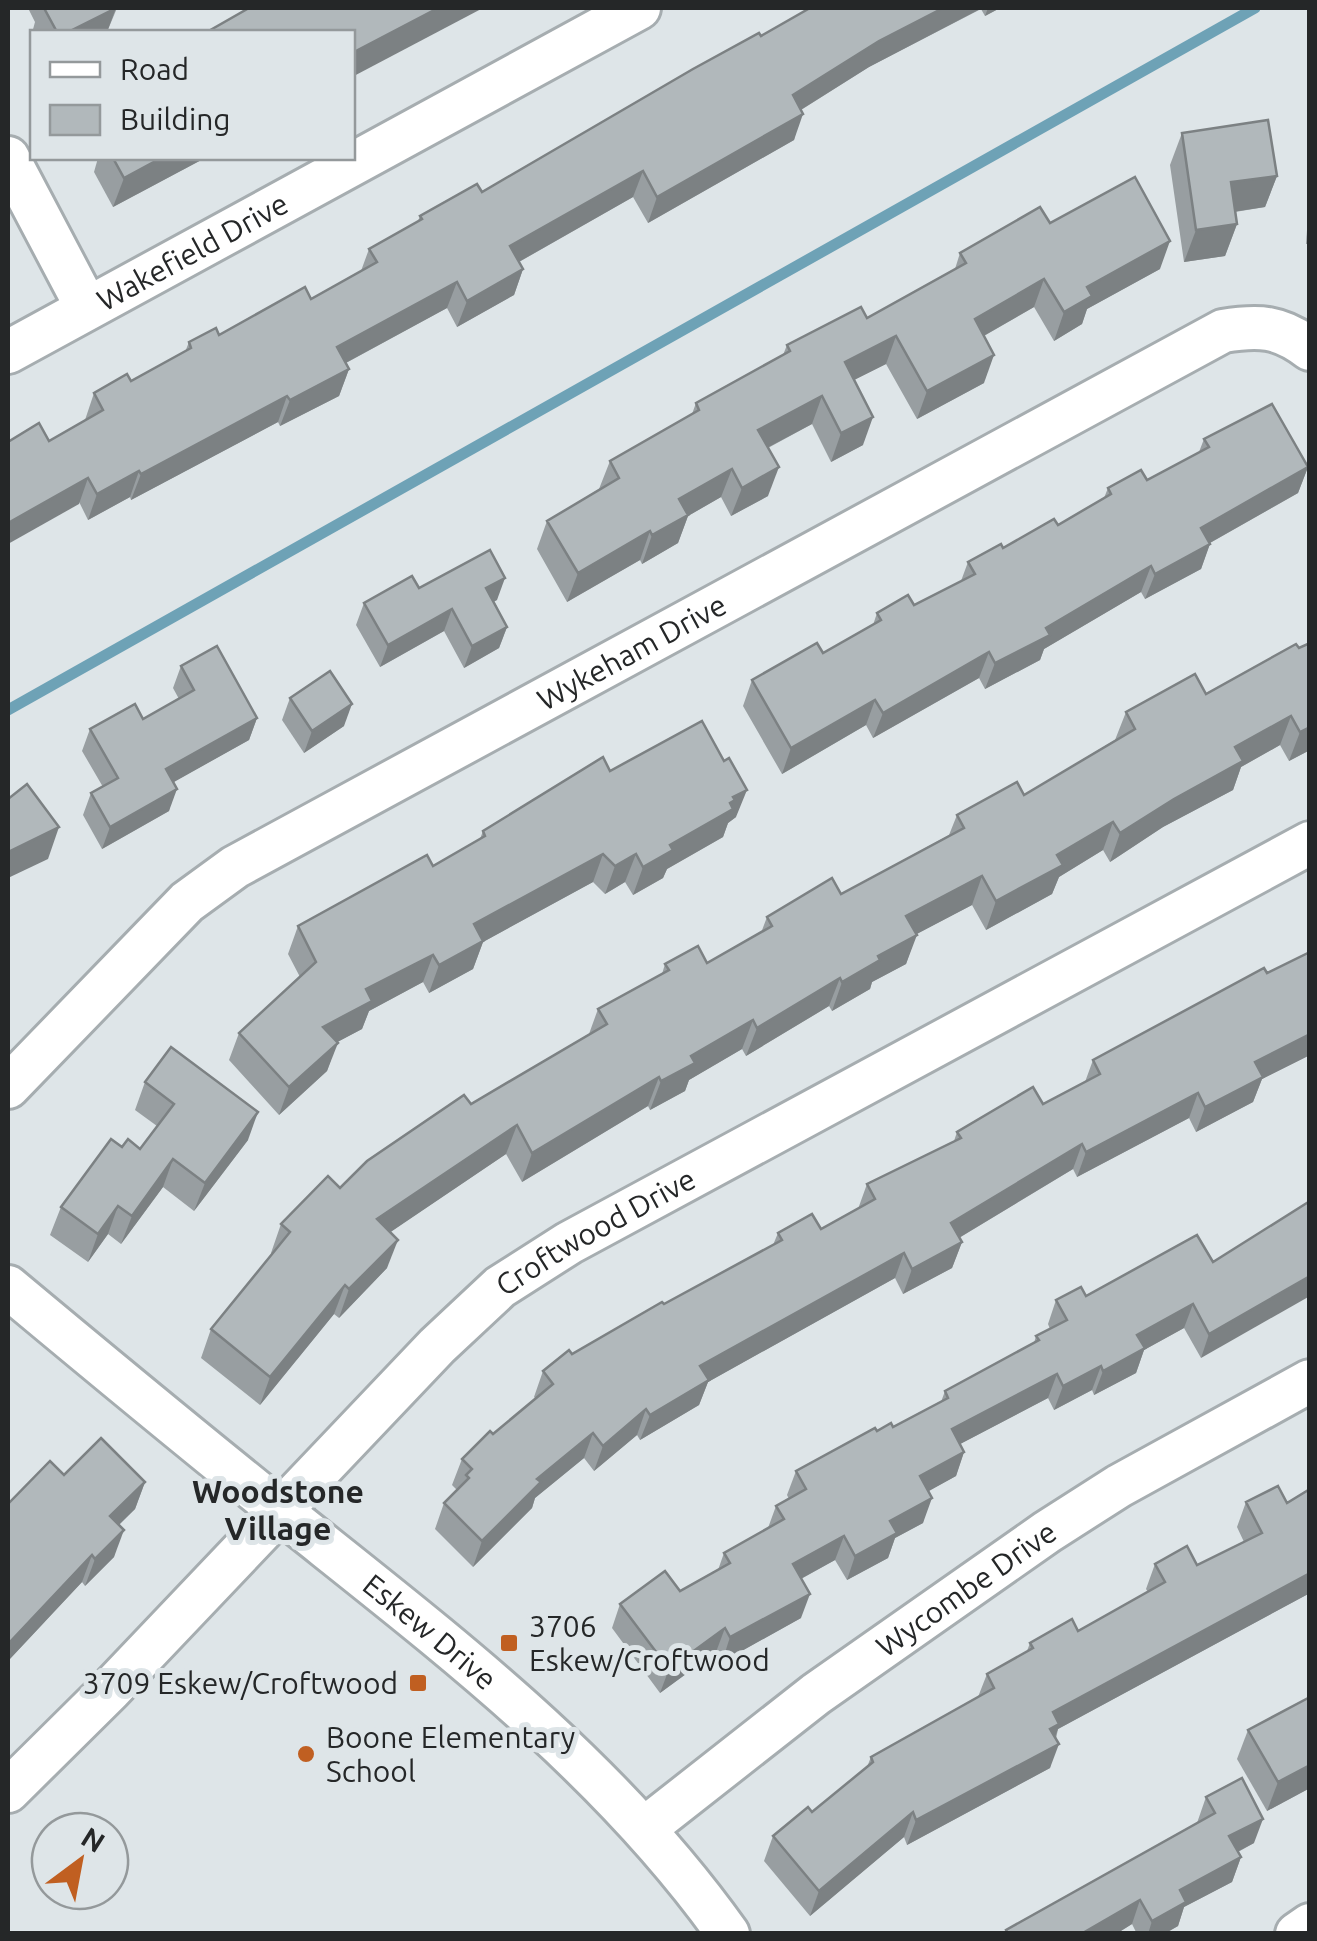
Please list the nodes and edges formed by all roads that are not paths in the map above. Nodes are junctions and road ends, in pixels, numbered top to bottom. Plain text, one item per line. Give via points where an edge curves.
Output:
1 (639, 8) edge
2 (8, 158) edge
3 (87, 308) junction
4 (1310, 349) edge
5 (8, 352) edge
6 (1310, 843) edge
7 (8, 1088) edge
8 (8, 1288) edge
9 (1310, 1381) edge
10 (281, 1512) junction
11 (8, 1790) edge
12 (644, 1830) junction
13 (1310, 1924) edge
14 (728, 1934) edge
15 (1297, 1934) edge

1 - 3 street, Wakefield Drive
2 - 3 street
3 - 5 street, Wakefield Drive
4 - 7 street, Wykeham Drive via 1292,335 1256,326 1223,331 235,867 173,916
6 - 10 street, Croftwood Drive via 569,1243 500,1287
8 - 10 street, Eskew Drive
9 - 12 street, Wycombe Drive via 1047,1532 816,1694
10 - 11 street, Croftwood Drive
10 - 12 street, Eskew Drive via 484,1673
12 - 14 street, Eskew Drive
13 - 15 street

